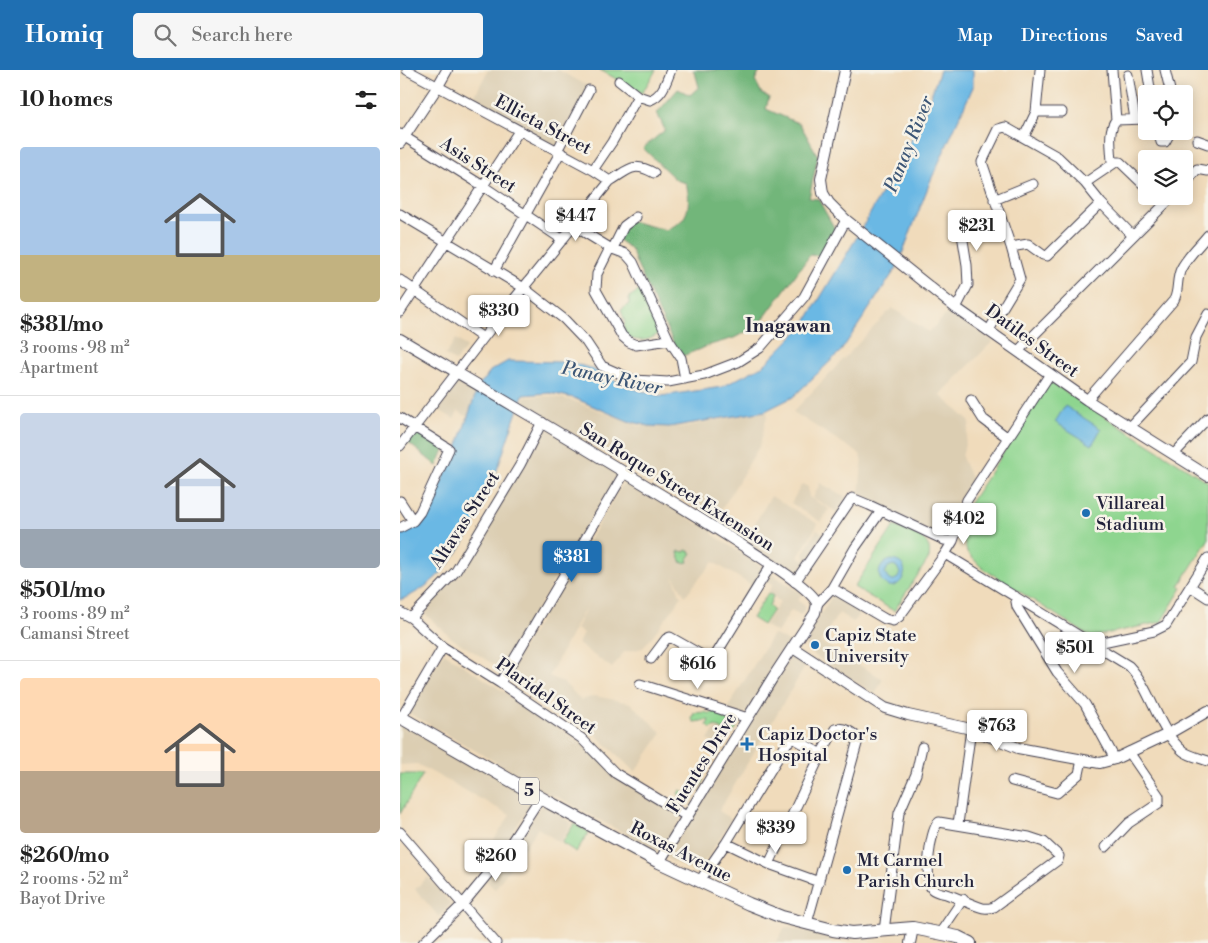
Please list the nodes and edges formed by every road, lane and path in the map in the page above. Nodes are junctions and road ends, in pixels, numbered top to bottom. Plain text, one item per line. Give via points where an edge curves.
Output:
1 (406, 70) edge
2 (447, 70) edge
3 (671, 70) edge
4 (846, 70) edge
5 (1040, 70) edge
6 (1147, 70) edge
7 (1165, 70) edge
8 (1127, 73) edge
9 (1112, 74) edge
10 (619, 81) dead end
11 (1150, 85) edge
12 (1169, 85) edge
13 (438, 86) junction
14 (589, 90) dead end
15 (638, 96) junction
16 (1036, 112) junction
17 (1062, 112) dead end
18 (1116, 120) junction
19 (1136, 120) joint
20 (519, 131) junction
21 (1024, 137) junction
22 (401, 138) edge
23 (1197, 140) dead end
24 (1208, 144) edge
25 (558, 152) junction
26 (1112, 164) junction
27 (593, 170) junction
28 (1208, 171) edge
29 (654, 173) dead end
30 (1193, 174) edge
31 (1138, 179) edge
32 (610, 181) junction
33 (1085, 183) junction
34 (1033, 184) dead end
35 (482, 186) junction
36 (994, 200) junction
37 (1101, 203) junction
38 (1164, 205) edge
39 (400, 214) edge
40 (525, 215) junction
41 (636, 217) dead end
42 (846, 220) junction
43 (960, 222) dead end
44 (574, 226) junction
45 (1208, 235) edge
46 (1133, 236) junction
47 (563, 240) junction
48 (446, 242) junction
49 (1011, 247) junction
50 (612, 248) junction
51 (494, 271) junction
52 (400, 280) edge
53 (524, 288) junction
54 (415, 290) junction
55 (956, 308) junction
56 (400, 312) edge
57 (1208, 314) edge
58 (989, 330) junction
59 (483, 338) junction
60 (400, 339) edge
61 (669, 340) junction
62 (1018, 351) junction
63 (457, 372) junction
64 (1050, 374) junction
65 (685, 379) junction
66 (971, 400) dead end
67 (1087, 400) junction
68 (400, 418) edge
69 (1208, 418) edge
70 (542, 422) junction
71 (1130, 427) junction
72 (414, 428) junction
73 (1008, 438) junction
74 (400, 446) edge
75 (1174, 454) junction
76 (624, 472) junction
77 (1208, 476) edge
78 (400, 501) edge
79 (881, 510) junction
80 (412, 521) junction
81 (400, 528) edge
82 (953, 541) junction
83 (945, 554) junction
84 (1208, 558) edge
85 (771, 565) junction
86 (795, 582) junction
87 (1191, 587) junction
88 (832, 588) junction
89 (1015, 596) junction
90 (1208, 598) edge
91 (816, 601) junction
92 (400, 612) edge
93 (411, 618) junction
94 (1093, 644) junction
95 (443, 647) junction
96 (793, 648) junction
97 (652, 660) dead end
98 (500, 683) junction
99 (640, 684) dead end
100 (1208, 711) edge
101 (400, 718) edge
102 (748, 718) junction
103 (971, 729) junction
104 (1168, 734) junction
105 (922, 747) dead end
106 (1129, 752) junction
107 (821, 754) junction
108 (1114, 758) junction
109 (1082, 760) junction
110 (1208, 761) edge
111 (1012, 781) dead end
112 (540, 798) junction
113 (688, 817) junction
114 (958, 824) junction
115 (400, 832) edge
116 (726, 843) junction
117 (1106, 847) dead end
118 (659, 862) junction
119 (769, 864) junction
120 (699, 882) junction
121 (819, 882) junction
122 (962, 899) junction
123 (463, 904) junction
124 (806, 923) junction
125 (913, 928) junction
126 (884, 931) junction
127 (940, 933) junction
128 (961, 941) edge
129 (423, 943) edge
130 (496, 943) edge
131 (910, 943) edge

1 - 13 street, Ellieta Street
2 - 13 main road
3 - 15 street via 657,97 650,100
4 - 42 main road, Datiles Street via 821,179 823,193
5 - 16 street
6 - 11 street
7 - 12 street
8 - 9 street
8 - 19 street
9 - 18 street
10 - 15 street
13 - 20 street, Ellieta Street
13 - 22 main road
14 - 25 street
15 - 27 street
16 - 17 street
16 - 21 street
18 - 19 street
18 - 26 street via 1111,131
20 - 25 street, Ellieta Street
20 - 35 street
21 - 33 street via 1058,157
21 - 36 street via 1005,126 1001,127 982,162
22 - 35 street, Asis Street
23 - 24 street
25 - 27 street, Ellieta Street
25 - 40 street
26 - 31 street via 1120,162
26 - 33 street
27 - 32 street, Ellieta Street
28 - 30 street via 1197,169
29 - 32 street via 635,166
32 - 44 street
33 - 37 street
34 - 36 street
35 - 40 street, Asis Street
35 - 48 street
36 - 49 street
37 - 46 street
37 - 49 street via 1048,256 1043,256 1028,244
38 - 46 street
39 - 48 street
40 - 47 street, Asis Street
40 - 51 street
41 - 50 street via 624,226
42 - 55 main road, Datiles Street
42 - 65 street via 804,298 760,348 738,362 704,376
43 - 55 street via 968,285
44 - 47 street
44 - 50 street
45 - 67 street via 1181,268 1174,300
46 - 62 street
47 - 53 street
48 - 51 street
48 - 54 street
49 - 58 street via 1020,279
50 - 61 street via 626,254 633,262
50 - 61 street via 597,274 596,290 622,336 636,345
51 - 53 street
52 - 54 street
53 - 59 street
53 - 65 street via 564,319 586,342 602,366 634,380 668,382
54 - 56 street
54 - 59 street
55 - 58 main road, Datiles Street
57 - 71 street via 1196,337 1190,362
58 - 62 main road, Datiles Street
59 - 63 street
60 - 63 main road, San Roque Street Extension
61 - 65 street via 680,358
62 - 64 main road, Datiles Street
63 - 70 main road, San Roque Street Extension
63 - 72 street
64 - 67 main road, Datiles Street
64 - 73 street
66 - 73 street via 983,419
67 - 71 main road, Datiles Street
68 - 72 street
69 - 75 street
70 - 76 main road, San Roque Street Extension
70 - 93 street, Altavas Street via 456,571
71 - 75 main road, Datiles Street
72 - 74 street
72 - 80 street via 449,449 420,512
73 - 82 street via 967,500
75 - 77 main road, Datiles Street
76 - 85 main road, San Roque Street Extension
76 - 98 street
78 - 80 street
79 - 82 street via 944,540
79 - 86 street via 852,498
79 - 88 street, Fuentes Drive
80 - 81 street
82 - 83 street
83 - 88 street via 900,617 893,621
83 - 89 street
84 - 87 street
85 - 86 main road, San Roque Street Extension
85 - 97 street via 715,656 707,658 670,637
86 - 91 main road, San Roque Street Extension
87 - 90 street
87 - 94 street via 1166,625 1154,631
88 - 91 street, Fuentes Drive
89 - 94 street
89 - 108 street via 1017,608 1057,672 1085,704
91 - 96 main road, Fuentes Drive via 815,613
92 - 93 street
93 - 95 street, Plaridel Street
94 - 104 street via 1139,676
95 - 98 street, Plaridel Street
95 - 101 street
96 - 102 main road, Fuentes Drive
96 - 103 main road via 885,708
98 - 113 street, Plaridel Street via 581,738 615,773
99 - 102 street
100 - 104 main road
101 - 112 highway, Roxas Avenue / 5
102 - 113 main road, Fuentes Drive
103 - 109 main road via 1018,748
103 - 114 street
104 - 106 main road
104 - 110 street via 1184,752
105 - 126 street via 916,774 899,812
106 - 108 main road
106 - 117 street via 1159,796 1158,803 1129,823
107 - 116 street via 795,739 790,740
107 - 119 street
107 - 121 street via 837,727 857,737
108 - 109 main road via 1100,763
109 - 111 street via 1079,774 1057,793
112 - 118 highway, Roxas Avenue / 5
112 - 123 street via 501,858
113 - 118 main road, Fuentes Drive
114 - 122 street via 936,824 928,870 933,891
114 - 122 street via 1029,837 1044,842 1059,856 1058,860 994,906 982,908
115 - 123 street
116 - 119 street
116 - 120 street
118 - 120 highway, Roxas Avenue / 5
119 - 121 street
120 - 124 highway, Roxas Avenue / 5 via 782,917
121 - 124 street
122 - 127 street
123 - 129 street
123 - 130 street
124 - 126 highway, Roxas Avenue / 5 via 852,933
125 - 126 highway, Roxas Avenue / 5
125 - 127 highway, Roxas Avenue / 5
125 - 131 main road
127 - 128 highway, Roxas Avenue / 5

